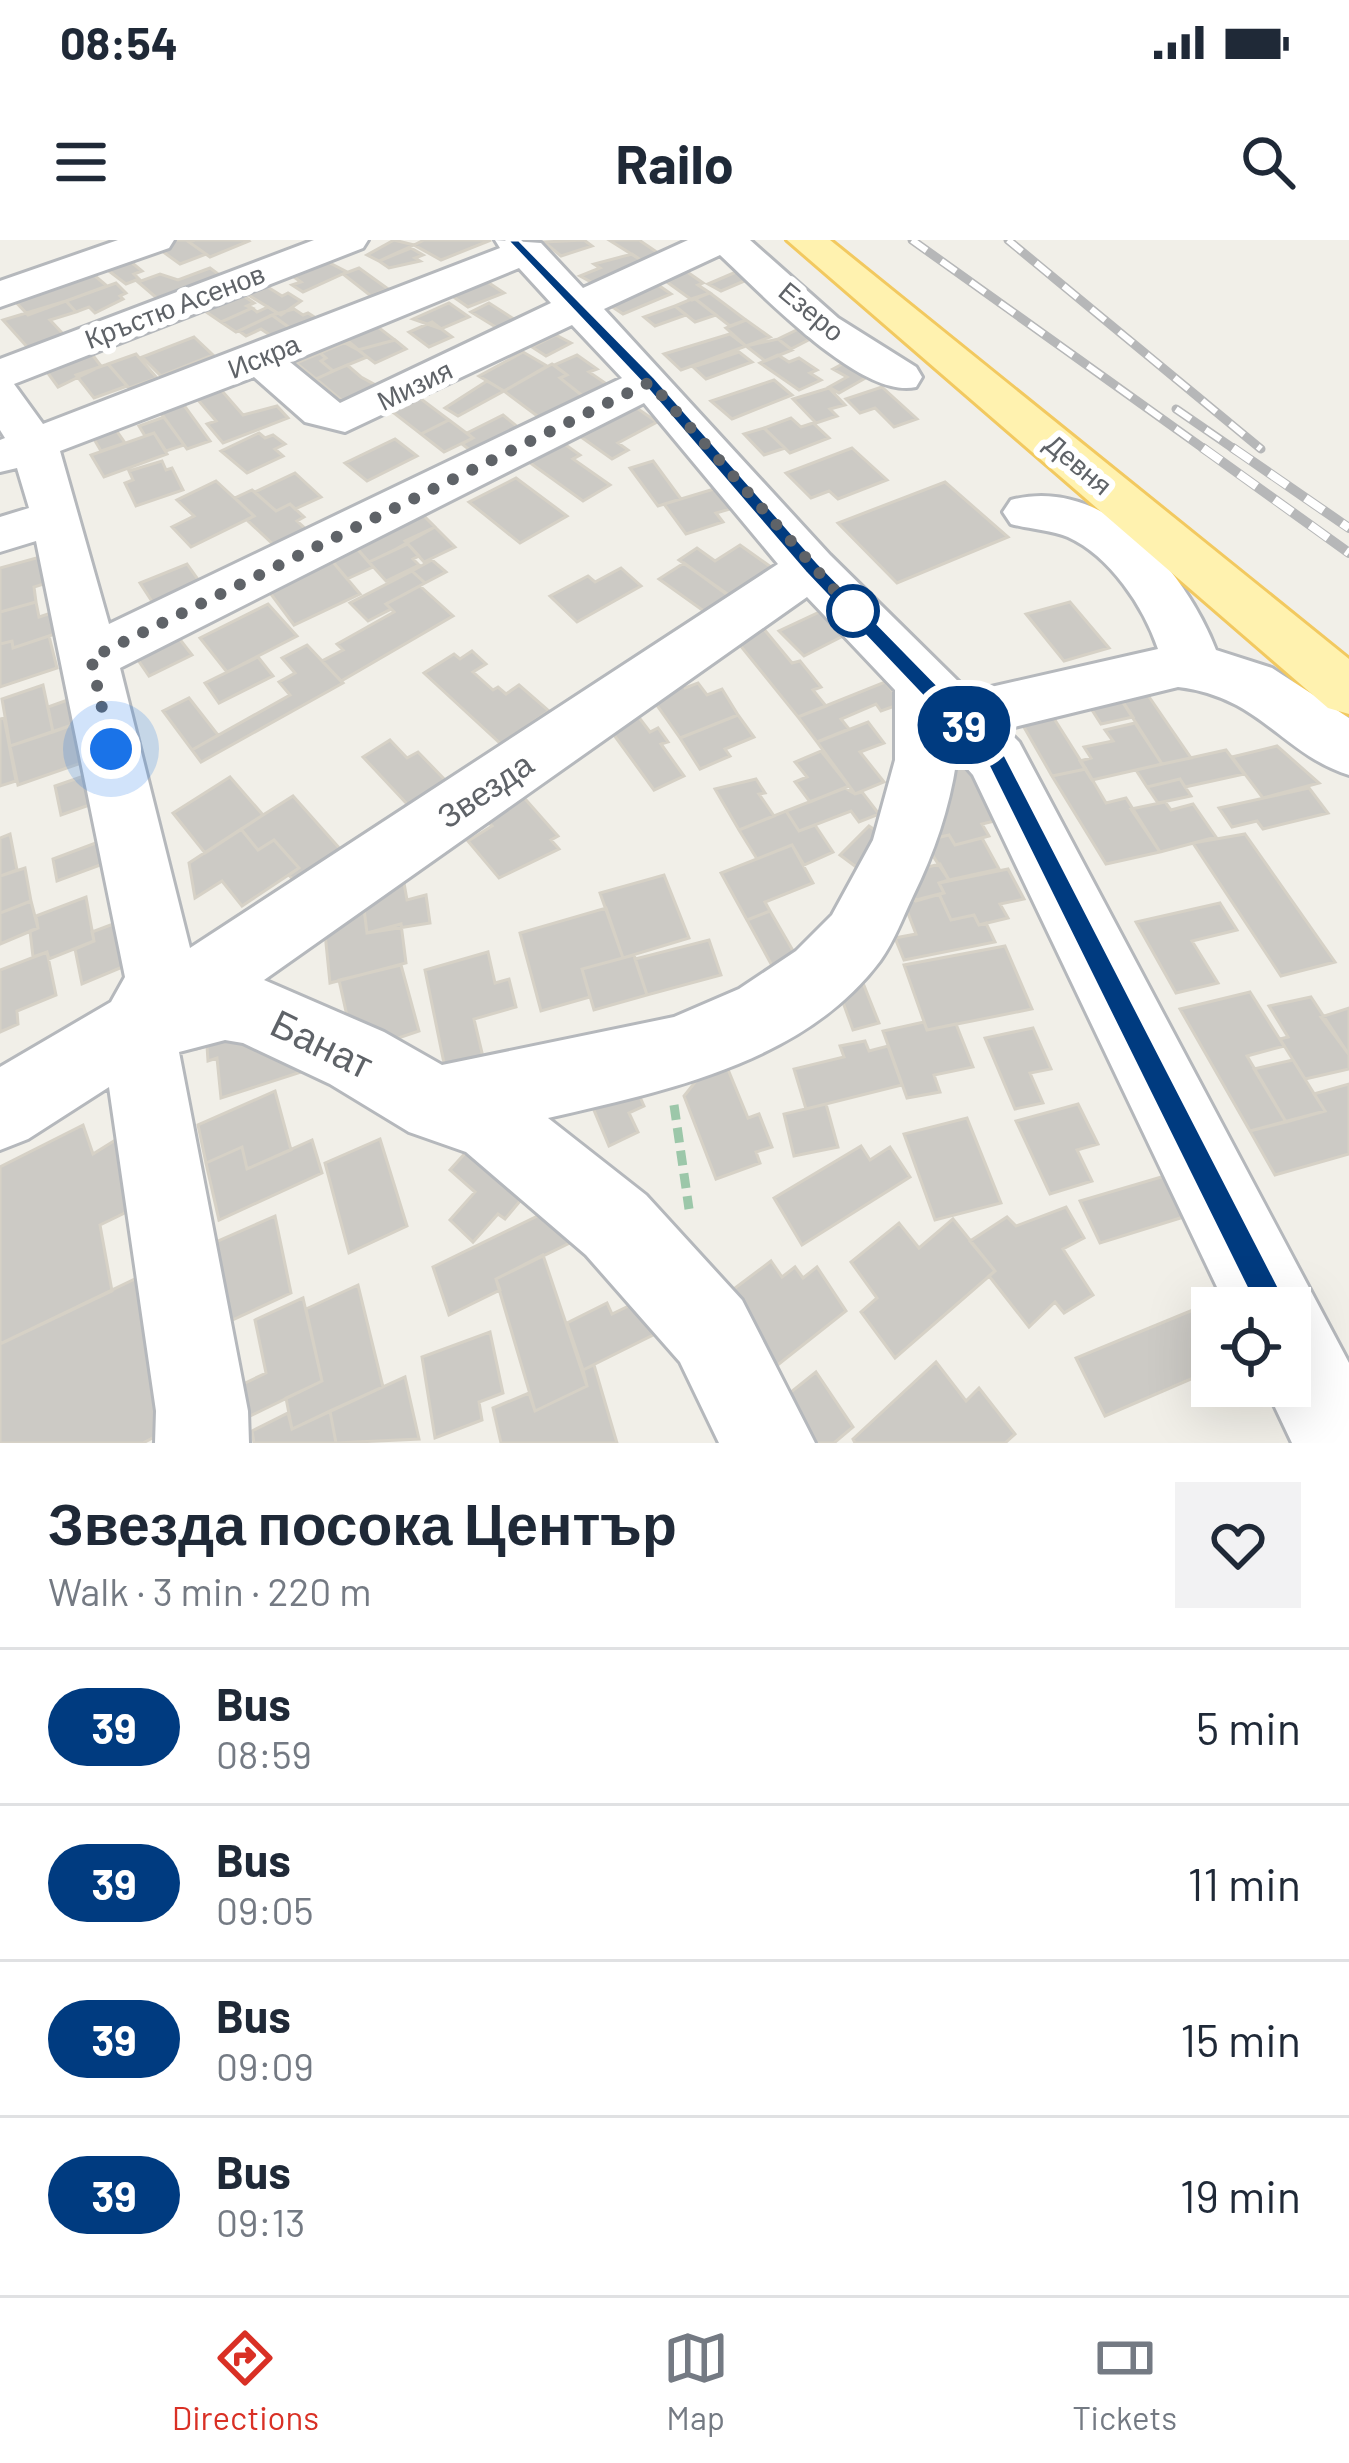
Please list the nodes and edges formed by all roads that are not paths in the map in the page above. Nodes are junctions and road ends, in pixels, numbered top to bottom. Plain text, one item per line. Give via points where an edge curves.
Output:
1 (154, 240) edge
2 (350, 240) edge
3 (726, 240) edge
4 (806, 240) edge
5 (846, 240) edge
6 (520, 245) edge
7 (0, 295) edge
8 (580, 307) junction
9 (260, 359) junction
10 (0, 374) edge
11 (900, 376) dead end
12 (650, 382) junction
13 (0, 394) edge
14 (17, 452) edge
15 (1029, 512) dead end
16 (57, 517) junction
17 (0, 535) edge
18 (812, 568) junction
19 (1349, 647) edge
20 (91, 658) junction
21 (1178, 666) junction
22 (1349, 692) edge
23 (940, 701) junction
24 (1349, 751) edge
25 (146, 1016) junction
26 (436, 1106) junction
27 (0, 1111) edge
28 (1262, 1287) edge
29 (1311, 1384) edge
30 (202, 1443) edge
31 (768, 1443) edge
32 (1341, 1443) edge

1 - 7 street
2 - 10 street, Кръстю Асенов
3 - 8 street
3 - 11 street, Езеро via 823,327
4 - 22 main road, Девня
5 - 19 main road, Девня
6 - 8 street
6 - 9 street, Искра
8 - 9 street, Мизия via 345,418 321,412
8 - 12 street
9 - 14 street, Искра
12 - 18 street
12 - 20 street
13 - 14 street
14 - 16 street
15 - 21 street via 1090,526 1112,540 1181,629 1187,650
16 - 17 street
16 - 20 street
18 - 23 street
18 - 25 street, Звезда
20 - 25 street via 161,977
21 - 23 street
21 - 24 street via 1256,682
23 - 26 street via 905,844 856,938 821,974 765,1013 678,1052
23 - 28 street via 997,760
25 - 26 street, Банат via 249,1009 357,1058
25 - 27 street, Звезда
25 - 30 street
26 - 31 street, Банат via 488,1120 616,1226 711,1331
29 - 32 street

